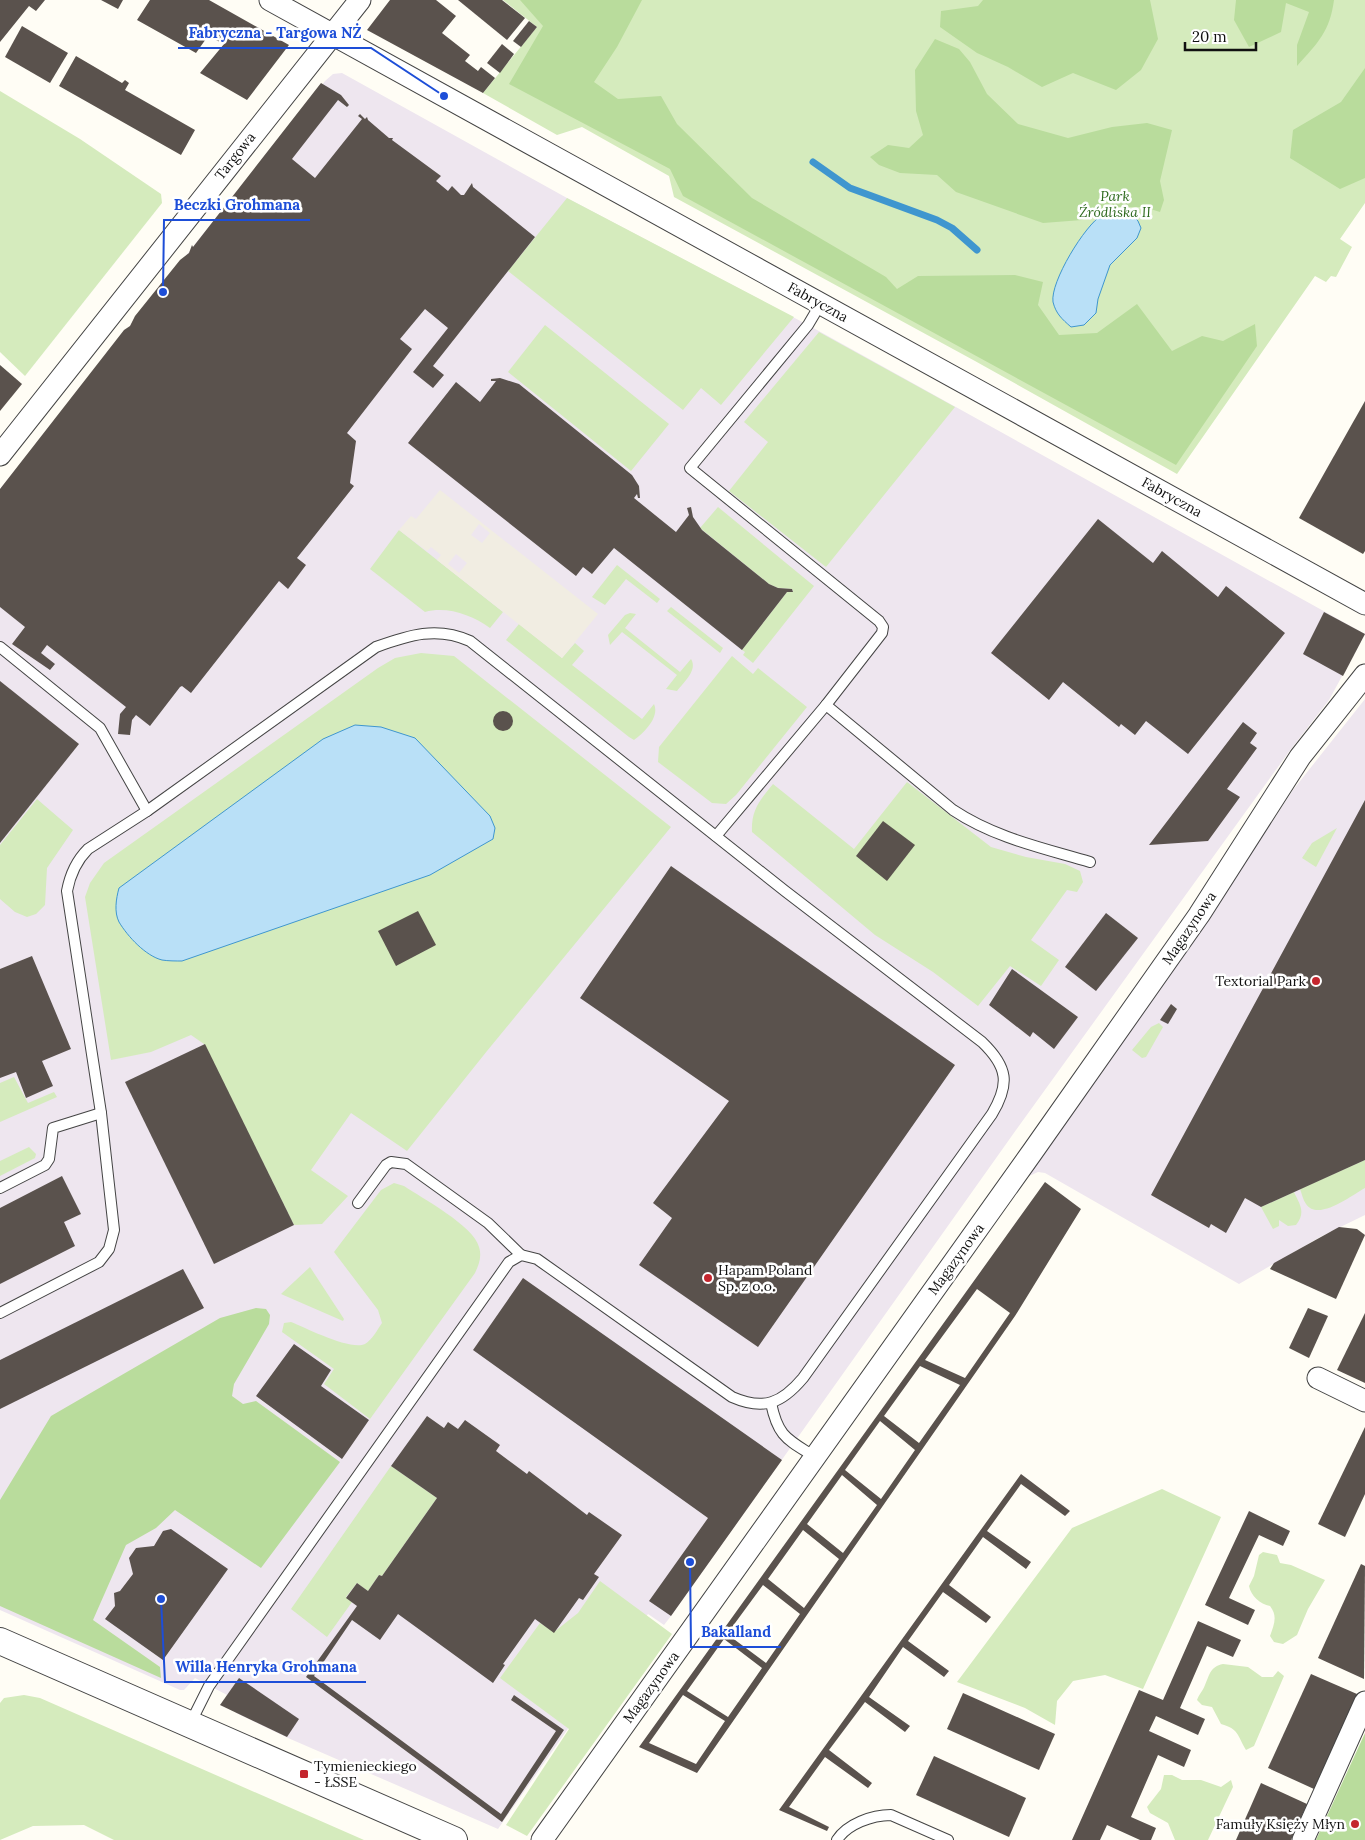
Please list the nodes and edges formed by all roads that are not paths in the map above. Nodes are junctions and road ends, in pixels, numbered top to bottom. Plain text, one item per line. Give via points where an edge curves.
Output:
1 (270, 0) edge
2 (360, 0) edge
3 (332, 34) junction
4 (821, 303) junction
5 (0, 454) edge
6 (1365, 604) edge
7 (0, 647) edge
8 (1365, 675) edge
9 (826, 705) junction
10 (146, 810) junction
11 (716, 836) junction
12 (1090, 862) dead end
13 (101, 1114) junction
14 (0, 1188) edge
15 (358, 1203) dead end
16 (521, 1255) junction
17 (0, 1313) edge
18 (1318, 1378) dead end
19 (1365, 1400) edge
20 (771, 1402) junction
21 (815, 1458) junction
22 (0, 1641) edge
23 (1365, 1702) edge
24 (190, 1724) junction
25 (454, 1840) edge
26 (542, 1840) edge
27 (837, 1840) edge
28 (948, 1840) edge
29 (1304, 1840) edge

1 - 3 street, Fabryczna
2 - 3 street, Targowa
3 - 4 street, Fabryczna
3 - 5 street, Targowa
4 - 6 street, Fabryczna
4 - 9 lane via 808,325 690,468 883,627 882,633
7 - 10 lane via 100,728
8 - 21 street, Magazynowa via 1300,757 1198,915
9 - 11 lane
9 - 12 lane via 975,825
10 - 11 lane via 376,647 408,635 438,632 455,634 470,641
10 - 13 lane via 88,849 73,872 67,891
11 - 20 lane via 982,1042 1000,1064 1005,1085 992,1114 803,1378 783,1398
13 - 14 lane via 53,1128 49,1159 45,1165
13 - 17 lane via 114,1230 109,1249 92,1267
15 - 16 lane via 386,1165 391,1162 406,1164 488,1223
16 - 20 lane via 537,1259 732,1397 751,1404
16 - 24 lane via 505,1267 209,1686
18 - 19 street
20 - 21 lane via 776,1425
21 - 26 street, Magazynowa
22 - 24 street
23 - 29 street
24 - 25 street
27 - 28 lane via 849,1827 891,1815

